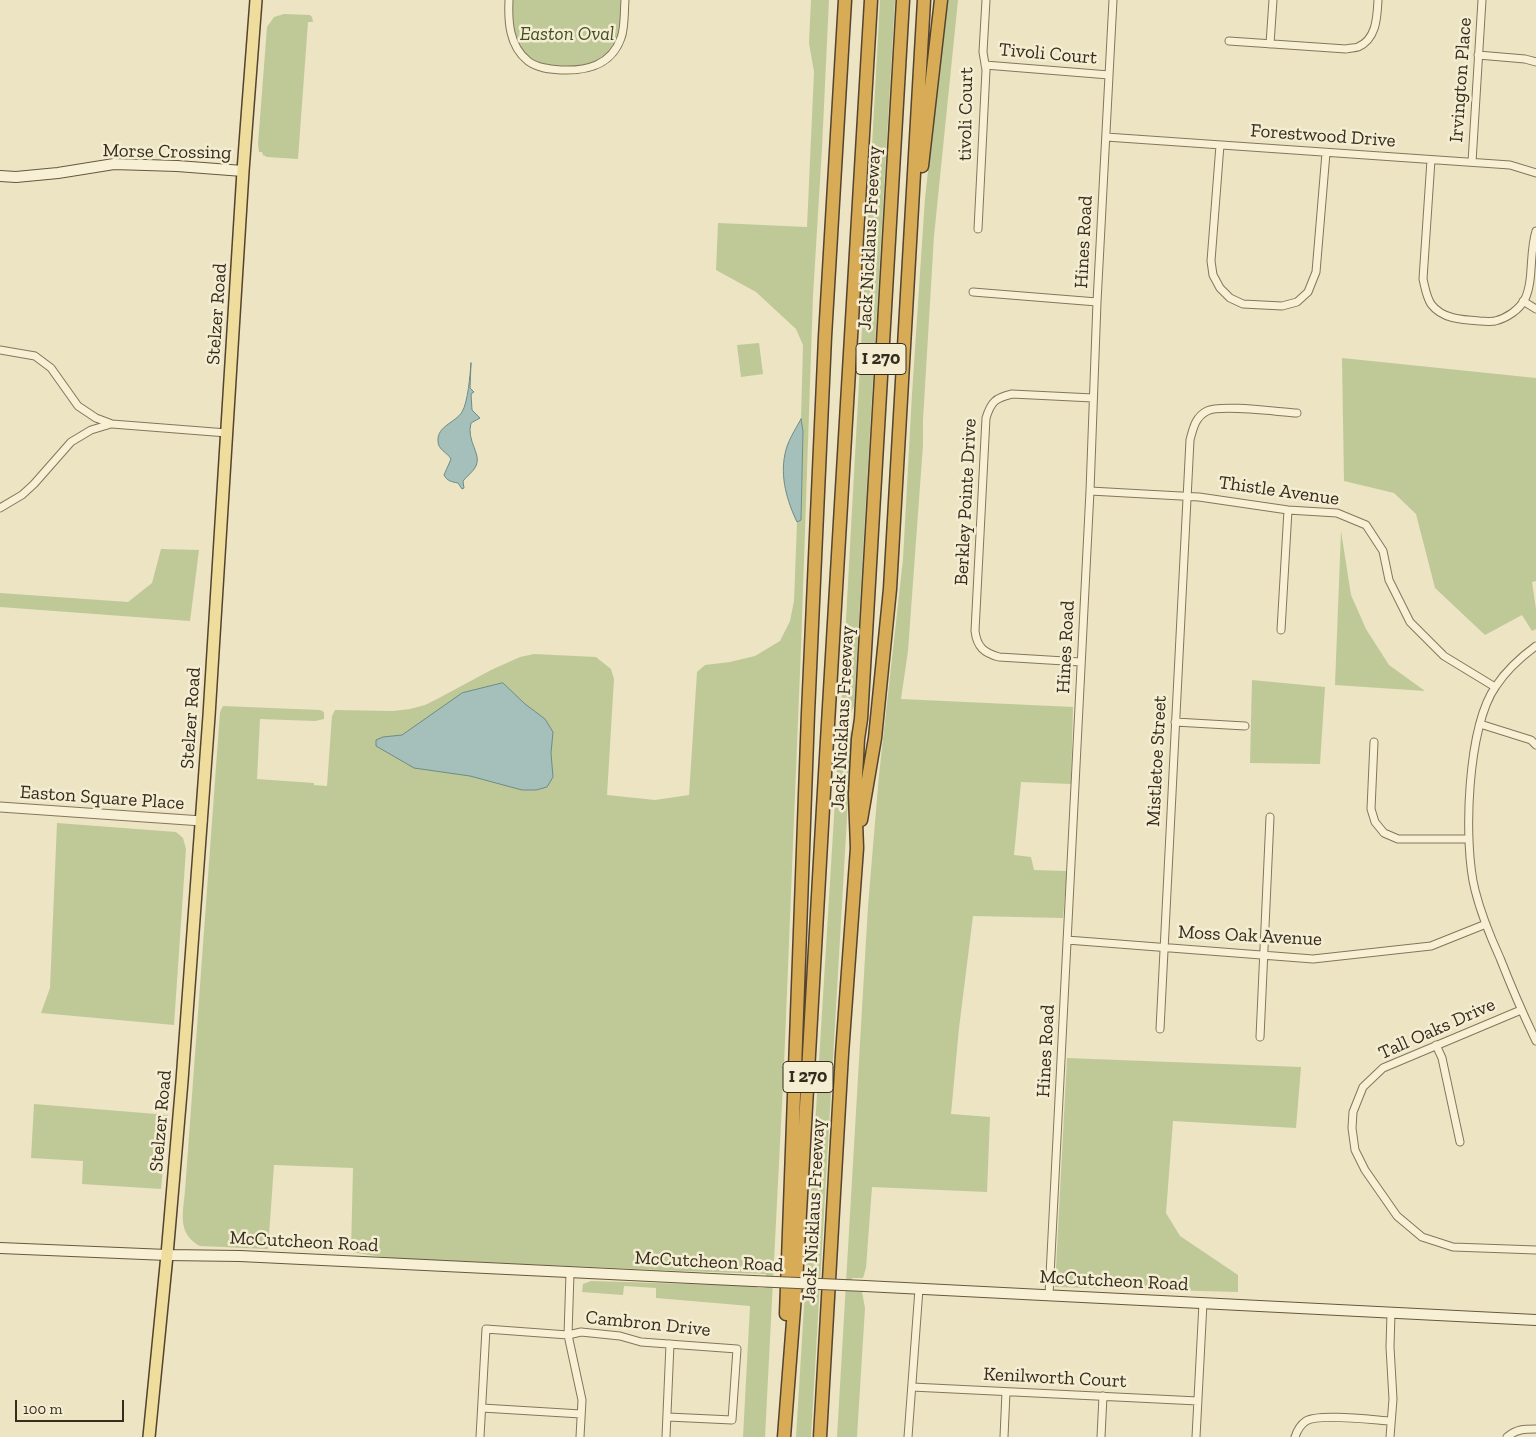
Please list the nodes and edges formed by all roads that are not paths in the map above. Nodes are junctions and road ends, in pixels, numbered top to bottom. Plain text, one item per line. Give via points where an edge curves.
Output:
1 (256, 0) edge
2 (510, 0) edge
3 (625, 0) edge
4 (839, 0) edge
5 (845, 0) edge
6 (871, 0) edge
7 (903, 0) edge
8 (924, 0) edge
9 (942, 0) edge
10 (986, 0) edge
11 (1113, 0) edge
12 (1273, 0) edge
13 (1378, 0) edge
14 (1482, 0) edge
15 (1229, 41) dead end
16 (1270, 44) junction
17 (1478, 55) junction
18 (1536, 62) edge
19 (985, 65) junction
20 (1109, 76) junction
21 (1106, 137) junction
22 (1220, 145) junction
23 (1326, 153) junction
24 (1431, 160) junction
25 (1472, 162) junction
26 (243, 171) junction
27 (1536, 173) edge
28 (0, 176) edge
29 (978, 229) dead end
30 (1536, 232) edge
31 (909, 260) junction
32 (973, 292) dead end
33 (1524, 301) junction
34 (1097, 302) junction
35 (1536, 309) edge
36 (825, 337) junction
37 (0, 350) edge
38 (1093, 398) junction
39 (1297, 413) dead end
40 (112, 424) junction
41 (227, 432) junction
42 (1090, 491) junction
43 (1187, 496) junction
44 (0, 508) edge
45 (1288, 510) junction
46 (1281, 630) dead end
47 (1536, 646) edge
48 (1081, 662) junction
49 (1495, 687) junction
50 (1175, 722) junction
51 (1480, 724) junction
52 (1245, 726) dead end
53 (1374, 742) dead end
54 (1536, 744) edge
55 (0, 807) edge
56 (1270, 817) dead end
57 (202, 821) junction
58 (1468, 839) junction
59 (857, 848) junction
60 (1486, 924) junction
61 (1067, 940) junction
62 (1164, 947) junction
63 (1264, 955) junction
64 (1521, 1010) junction
65 (1160, 1028) dead end
66 (1260, 1037) dead end
67 (1536, 1041) edge
68 (1436, 1045) junction
69 (1460, 1142) dead end
70 (0, 1248) edge
71 (1536, 1250) edge
72 (168, 1255) junction
73 (570, 1273) junction
74 (919, 1289) junction
75 (1049, 1295) junction
76 (1204, 1303) junction
77 (1391, 1313) junction
78 (1536, 1320) edge
79 (568, 1335) junction
80 (670, 1344) junction
81 (912, 1387) junction
82 (1006, 1392) junction
83 (1103, 1396) junction
84 (1198, 1401) junction
85 (482, 1408) junction
86 (581, 1414) junction
87 (668, 1417) junction
88 (1391, 1421) junction
89 (1536, 1429) edge
90 (149, 1437) edge
91 (480, 1437) edge
92 (580, 1437) edge
93 (666, 1437) edge
94 (782, 1437) edge
95 (820, 1437) edge
96 (908, 1437) edge
97 (1004, 1437) edge
98 (1100, 1437) edge
99 (1196, 1437) edge
100 (1295, 1437) edge
101 (1390, 1437) edge
102 (1508, 1437) edge

1 - 26 main road, Stelzer Road
2 - 3 street via 509,25 513,40 527,60 548,69 575,71 598,65 615,49 621,39
4 - 36 highway
5 - 36 highway
6 - 94 highway, Jack Nicklaus Freeway / I 270 via 796,1283
7 - 59 highway, Jack Nicklaus Freeway / I 270 via 855,794
8 - 31 highway
9 - 31 highway
10 - 19 street, tivoli Court
11 - 20 street, Hines Road
12 - 16 street
13 - 16 street via 1375,27 1359,46 1346,49
14 - 17 street, Irvington Place
15 - 16 street
17 - 18 street
17 - 25 street, Irvington Place
19 - 20 street, Tivoli Court
19 - 29 street, tivoli Court
20 - 21 street, Hines Road
21 - 22 street, Forestwood Drive
21 - 34 street, Hines Road
22 - 23 street, Forestwood Drive
22 - 23 street via 1213,275 1230,298 1243,304 1282,306 1296,302 1308,292 1316,272
23 - 24 street, Forestwood Drive
24 - 25 street, Forestwood Drive
24 - 33 street via 1423,278 1432,305 1444,315 1460,320 1493,322 1507,317
25 - 27 street, Forestwood Drive via 1510,165
26 - 28 main road, Morse Crossing via 114,164 58,173
26 - 41 main road, Stelzer Road
30 - 33 street via 1532,242 1529,287
31 - 59 highway via 890,589 874,738
32 - 34 street
33 - 35 street
34 - 38 street, Hines Road
36 - 94 highway
37 - 40 street via 34,356 51,368 78,406
38 - 42 street, Hines Road
38 - 48 street, Berkley Pointe Drive via 1012,394 999,397 990,406 986,418 976,622 976,639 988,654
39 - 43 street, Mistletoe Street via 1224,408 1207,411 1194,423
40 - 41 street
40 - 44 street via 91,430 71,442 34,484
41 - 57 main road, Stelzer Road
42 - 43 street, Thistle Avenue
42 - 48 street, Hines Road
43 - 45 street, Thistle Avenue
43 - 50 street, Mistletoe Street
45 - 46 street
45 - 49 street, Thistle Avenue via 1337,513 1366,525 1383,551 1389,580 1410,622 1444,656
47 - 49 street via 1522,656
48 - 61 street, Hines Road
49 - 51 street
50 - 52 street
50 - 62 street, Mistletoe Street
51 - 54 street
51 - 58 street via 1473,758
53 - 58 street via 1371,809 1375,822 1384,833 1398,839
55 - 57 street, Easton Square Place
56 - 63 street
57 - 72 main road, Stelzer Road
58 - 60 street via 1474,889
59 - 95 highway, Jack Nicklaus Freeway / I 270
60 - 63 street, Moss Oak Avenue via 1431,946 1313,959
60 - 64 street
61 - 62 street, Moss Oak Avenue
61 - 75 street, Hines Road
62 - 63 street, Moss Oak Avenue
62 - 65 street, Mistletoe Street
63 - 66 street
64 - 67 street
64 - 68 street, Tall Oaks Drive
68 - 69 street via 1442,1058
68 - 71 street, Tall Oaks Drive via 1383,1068 1363,1087 1353,1112 1354,1150 1397,1216 1422,1237 1453,1247
70 - 72 main road, McCutcheon Road
72 - 73 main road, McCutcheon Road
72 - 90 main road, Stelzer Road
73 - 74 main road, McCutcheon Road, bridge
73 - 79 street
74 - 75 main road, McCutcheon Road
74 - 81 street
75 - 76 main road, McCutcheon Road
76 - 77 main road, McCutcheon Road
76 - 84 street
77 - 78 main road, McCutcheon Road
77 - 88 street
79 - 80 street, Cambron Drive via 581,1332
79 - 85 street, Cambron Drive via 486,1329
79 - 86 street via 582,1400
80 - 87 street
80 - 87 street, Cambron Drive via 737,1350 732,1420
81 - 82 street, Kenilworth Court
81 - 96 street
82 - 83 street, Kenilworth Court
82 - 97 street
83 - 84 street, Kenilworth Court
83 - 98 street
84 - 99 street
85 - 86 street
85 - 91 street
86 - 92 street
87 - 93 street
88 - 100 street via 1318,1417 1306,1421
88 - 101 street
89 - 102 street via 1521,1429

